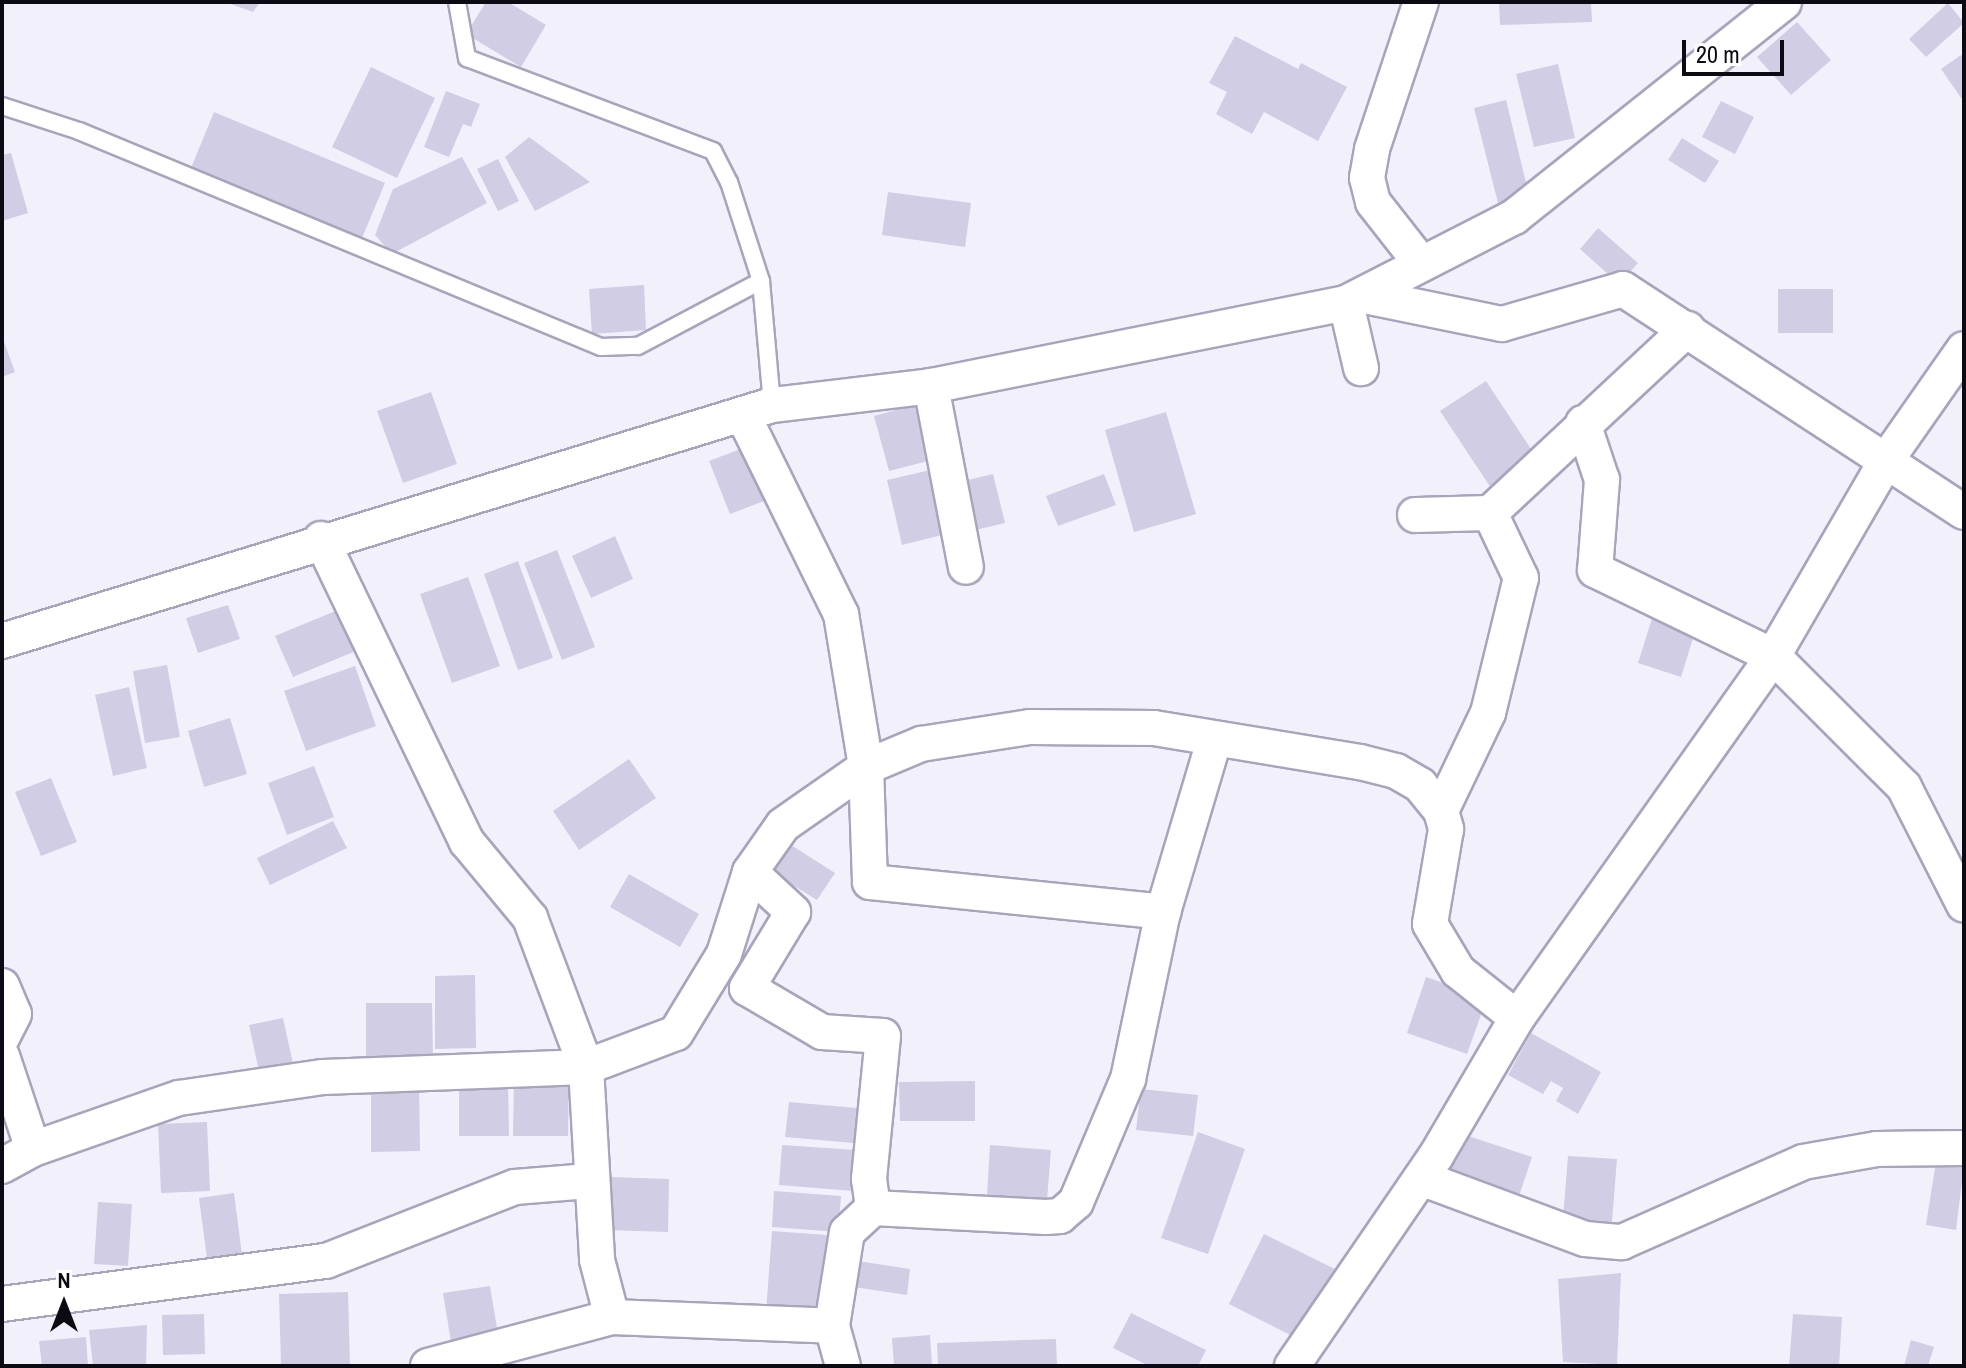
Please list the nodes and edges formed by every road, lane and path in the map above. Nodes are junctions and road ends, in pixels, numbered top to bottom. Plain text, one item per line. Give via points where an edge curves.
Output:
1 (457, 2) edge
2 (1421, 2) edge
3 (1784, 2) edge
4 (2, 106) edge
5 (1420, 262) junction
6 (761, 281) junction
7 (1355, 299) junction
8 (1687, 329) junction
9 (1964, 349) edge
10 (1361, 368) dead end
11 (931, 386) junction
12 (758, 410) junction
13 (1583, 423) junction
14 (1887, 459) junction
15 (1964, 512) edge
16 (1490, 513) junction
17 (1415, 515) dead end
18 (321, 539) junction
19 (966, 567) dead end
20 (2, 641) edge
21 (1773, 656) junction
22 (1214, 741) junction
23 (866, 767) junction
24 (1441, 811) junction
25 (750, 872) junction
26 (1964, 905) edge
27 (1163, 912) junction
28 (2, 986) edge
29 (1517, 1018) junction
30 (2, 1038) edge
31 (2, 1056) edge
32 (586, 1067) junction
33 (1964, 1148) edge
34 (33, 1149) junction
35 (2, 1166) edge
36 (1421, 1178) junction
37 (589, 1181) junction
38 (873, 1208) junction
39 (2, 1304) edge
40 (612, 1317) junction
41 (832, 1326) junction
42 (428, 1366) edge
43 (843, 1366) edge
44 (1292, 1366) edge

1 - 6 lane via 467,58 713,151 729,182
2 - 5 street via 1367,178 1373,202
3 - 5 street via 1514,217
4 - 6 lane via 79,131 601,347 638,346
5 - 7 street
6 - 12 lane
7 - 8 street via 1502,324 1623,289
7 - 10 street
7 - 11 street
8 - 13 street
8 - 14 street
9 - 14 street
11 - 12 street
11 - 19 street
12 - 18 street
12 - 23 street via 841,614
13 - 16 street
13 - 21 street via 1602,480 1595,570
14 - 15 street
14 - 21 street
16 - 17 street
16 - 24 street via 1521,578 1488,713
18 - 20 street
18 - 32 street via 467,842 530,918
21 - 26 street via 1904,787
21 - 29 street
22 - 23 street via 1154,728 1030,727 921,744
22 - 24 street via 1396,771 1420,785
22 - 27 street
23 - 25 street via 783,825
23 - 27 street via 870,882
24 - 29 street via 1446,829 1430,924 1458,971
25 - 32 street via 724,954 676,1033
25 - 38 street via 793,912 747,988 822,1032 883,1036 869,1179
27 - 38 street via 1128,1079 1076,1202 1060,1216 1046,1217
28 - 30 street via 14,1014
29 - 36 street
31 - 34 street
32 - 34 street via 323,1077 179,1098
32 - 37 street
33 - 36 street via 1877,1149 1803,1162 1622,1242 1585,1239
34 - 35 street
36 - 44 street
37 - 39 street via 515,1187 326,1261
37 - 40 street via 597,1260
38 - 41 street via 847,1232
40 - 41 street
40 - 42 street
41 - 43 street

